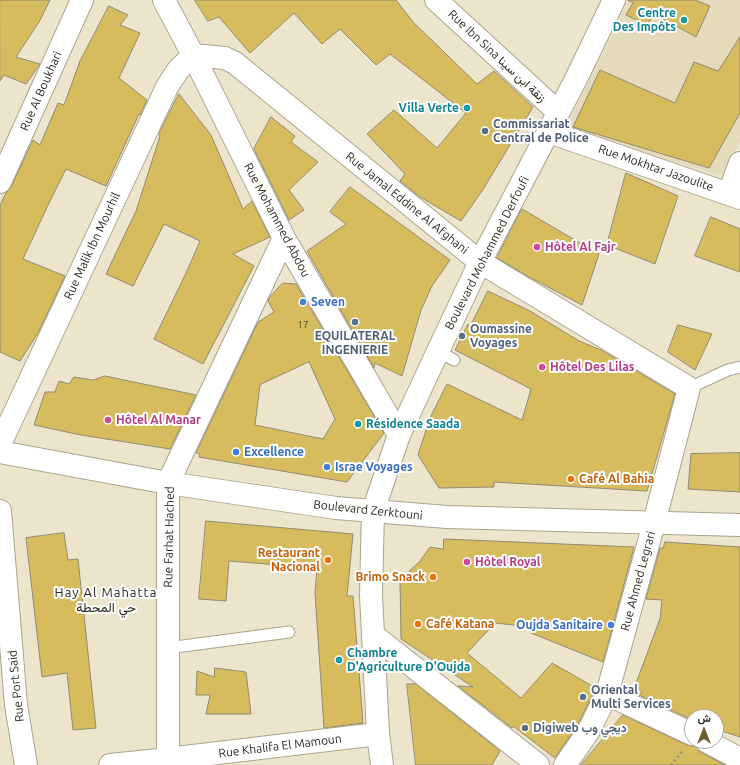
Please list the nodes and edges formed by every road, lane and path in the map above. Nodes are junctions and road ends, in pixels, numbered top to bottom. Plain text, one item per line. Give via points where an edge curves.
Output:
1 (82, 0) edge
2 (164, 0) edge
3 (436, 0) edge
4 (614, 0) edge
5 (193, 55) junction
6 (558, 112) junction
7 (548, 132) junction
8 (740, 163) edge
9 (0, 182) edge
10 (734, 195) edge
11 (284, 238) junction
12 (480, 262) junction
13 (740, 367) edge
14 (689, 388) junction
15 (399, 435) junction
16 (0, 444) edge
17 (0, 452) edge
18 (168, 483) junction
19 (0, 511) edge
20 (373, 511) junction
21 (654, 524) junction
22 (740, 525) edge
23 (289, 632) dead end
24 (373, 635) junction
25 (168, 648) junction
26 (607, 694) junction
27 (684, 730) edge
28 (378, 734) junction
29 (721, 749) edge
30 (740, 759) edge
31 (168, 762) edge
32 (26, 765) edge
33 (110, 765) edge
34 (382, 765) edge
35 (538, 765) edge
36 (565, 765) edge

1 - 9 street, Rue Al Boukhari
2 - 5 street, Rue Mohammed Abdou
3 - 6 street, Rue Ibn Sina زنقة ابن سينا
4 - 6 street, Boulevard Mohammed Derfoufi
5 - 11 street, Rue Mohammed Abdou
5 - 12 street, Rue Jamal Eddine Al Afghani via 225,58 235,63
5 - 16 street, Rue Malik Ibn Mourhil via 178,70 167,87
6 - 7 street, Boulevard Mohammed Derfoufi
7 - 10 street, Rue Mokhtar Jazoulite
7 - 12 street, Boulevard Mohammed Derfoufi
8 - 10 street
11 - 15 street, Rue Mohammed Abdou
11 - 18 street, Rue Farhat Hached
12 - 14 street, Rue Jamal Eddine Al Afghani
12 - 15 street, Boulevard Mohammed Derfoufi via 446,356
13 - 14 lane
14 - 21 street, Rue Ahmed Legrari
15 - 20 street, Boulevard Mohammed Derfoufi
17 - 18 street, Boulevard Zerktouni
18 - 20 street, Boulevard Zerktouni via 336,508
18 - 25 street, Rue Farhat Hached
19 - 32 street, Rue Port Said via 16,705
20 - 21 street, Boulevard Zerktouni via 447,517
20 - 24 street, Boulevard Mohammed Derfoufi
21 - 22 street, Boulevard Zerktouni
21 - 26 street, Rue Ahmed Legrari
23 - 25 lane
24 - 28 street, Boulevard Mohammed Derfoufi
24 - 35 street
25 - 31 street, Rue Farhat Hached
26 - 27 street
26 - 36 street, Rue Ahmed Legrari via 588,732
28 - 31 street, Rue Khalifa El Mamoun
28 - 34 street, Boulevard Mohammed Derfoufi
29 - 30 street
31 - 33 street, Rue Khalifa El Mamoun

